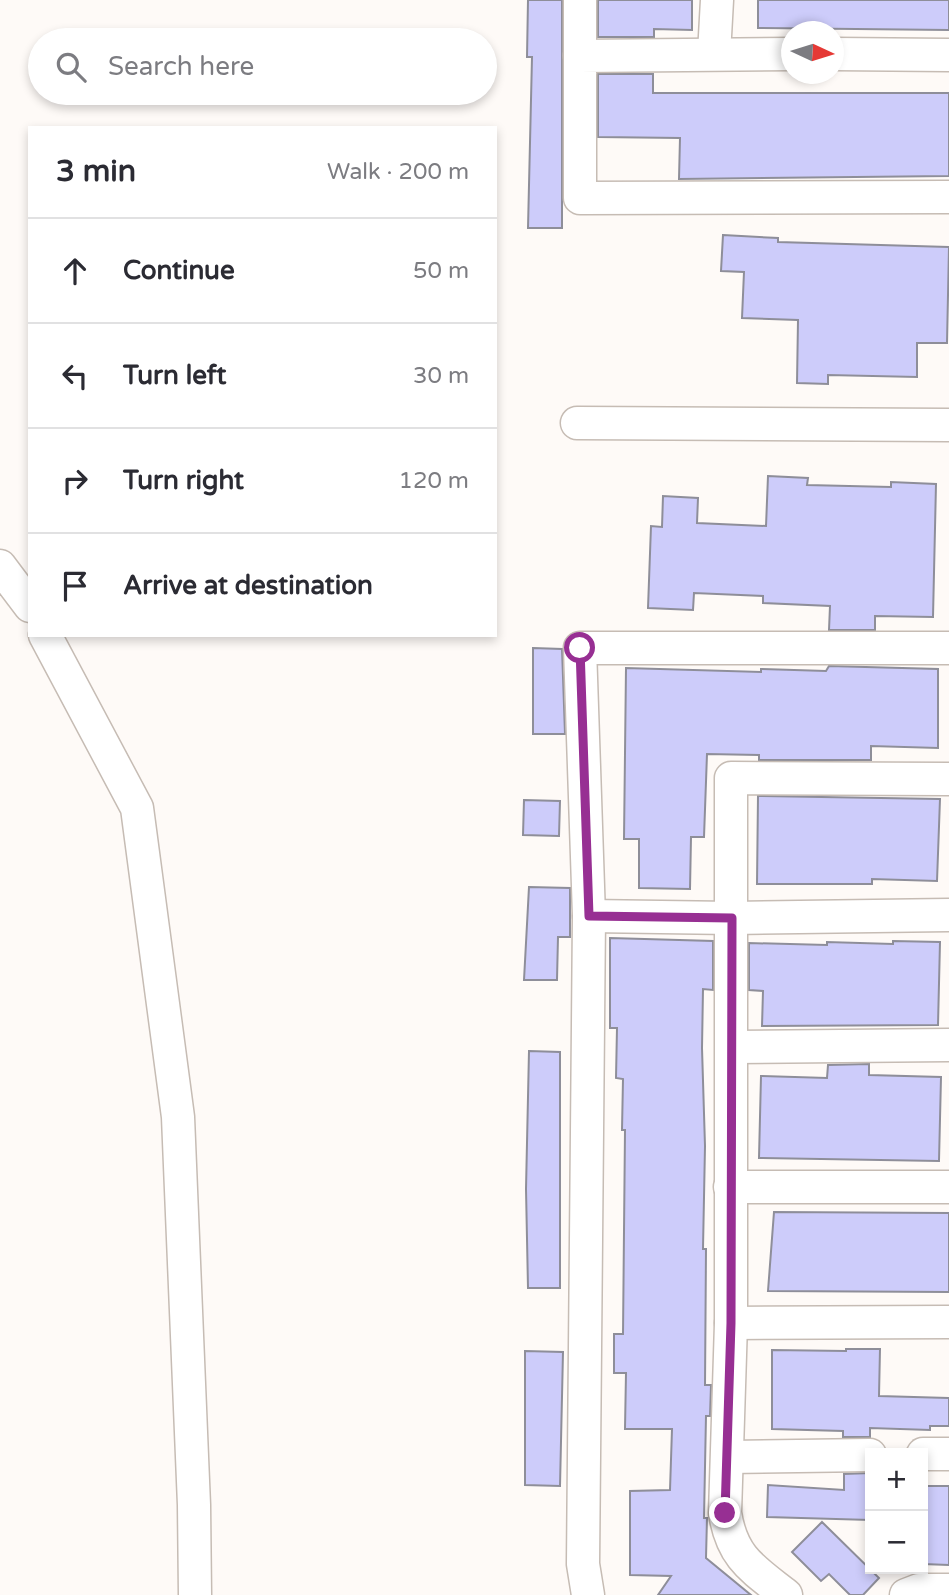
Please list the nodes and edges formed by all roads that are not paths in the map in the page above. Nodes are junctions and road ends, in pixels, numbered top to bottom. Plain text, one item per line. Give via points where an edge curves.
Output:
1 (580, 0) edge
2 (717, 0) edge
3 (714, 54) junction
4 (781, 54) edge
5 (844, 54) edge
6 (949, 55) edge
7 (580, 56) junction
8 (949, 197) edge
9 (577, 423) dead end
10 (949, 425) edge
11 (0, 566) edge
12 (28, 603) edge
13 (46, 637) edge
14 (949, 648) edge
15 (949, 779) edge
16 (949, 915) edge
17 (589, 916) junction
18 (732, 918) junction
19 (949, 1045) edge
20 (733, 1047) junction
21 (949, 1186) edge
22 (730, 1187) junction
23 (949, 1322) edge
24 (731, 1323) junction
25 (928, 1454) edge
26 (949, 1454) edge
27 (865, 1455) edge
28 (727, 1457) junction
29 (949, 1590) edge
30 (194, 1595) edge
31 (588, 1595) edge
32 (786, 1595) edge
33 (906, 1595) edge

1 - 7 street
2 - 3 street
3 - 4 street
3 - 7 street
5 - 6 street
7 - 8 street via 580,198
9 - 10 street
11 - 12 street
13 - 30 street via 137,808 178,1117
14 - 17 street via 580,648
15 - 18 street via 731,778
16 - 18 street
17 - 18 street
17 - 31 street via 583,1564
18 - 20 street
19 - 20 street
20 - 22 street
21 - 22 street
22 - 24 street
23 - 24 street
24 - 28 street
25 - 26 street
27 - 28 street
28 - 32 street via 729,1537 743,1561
29 - 33 street

